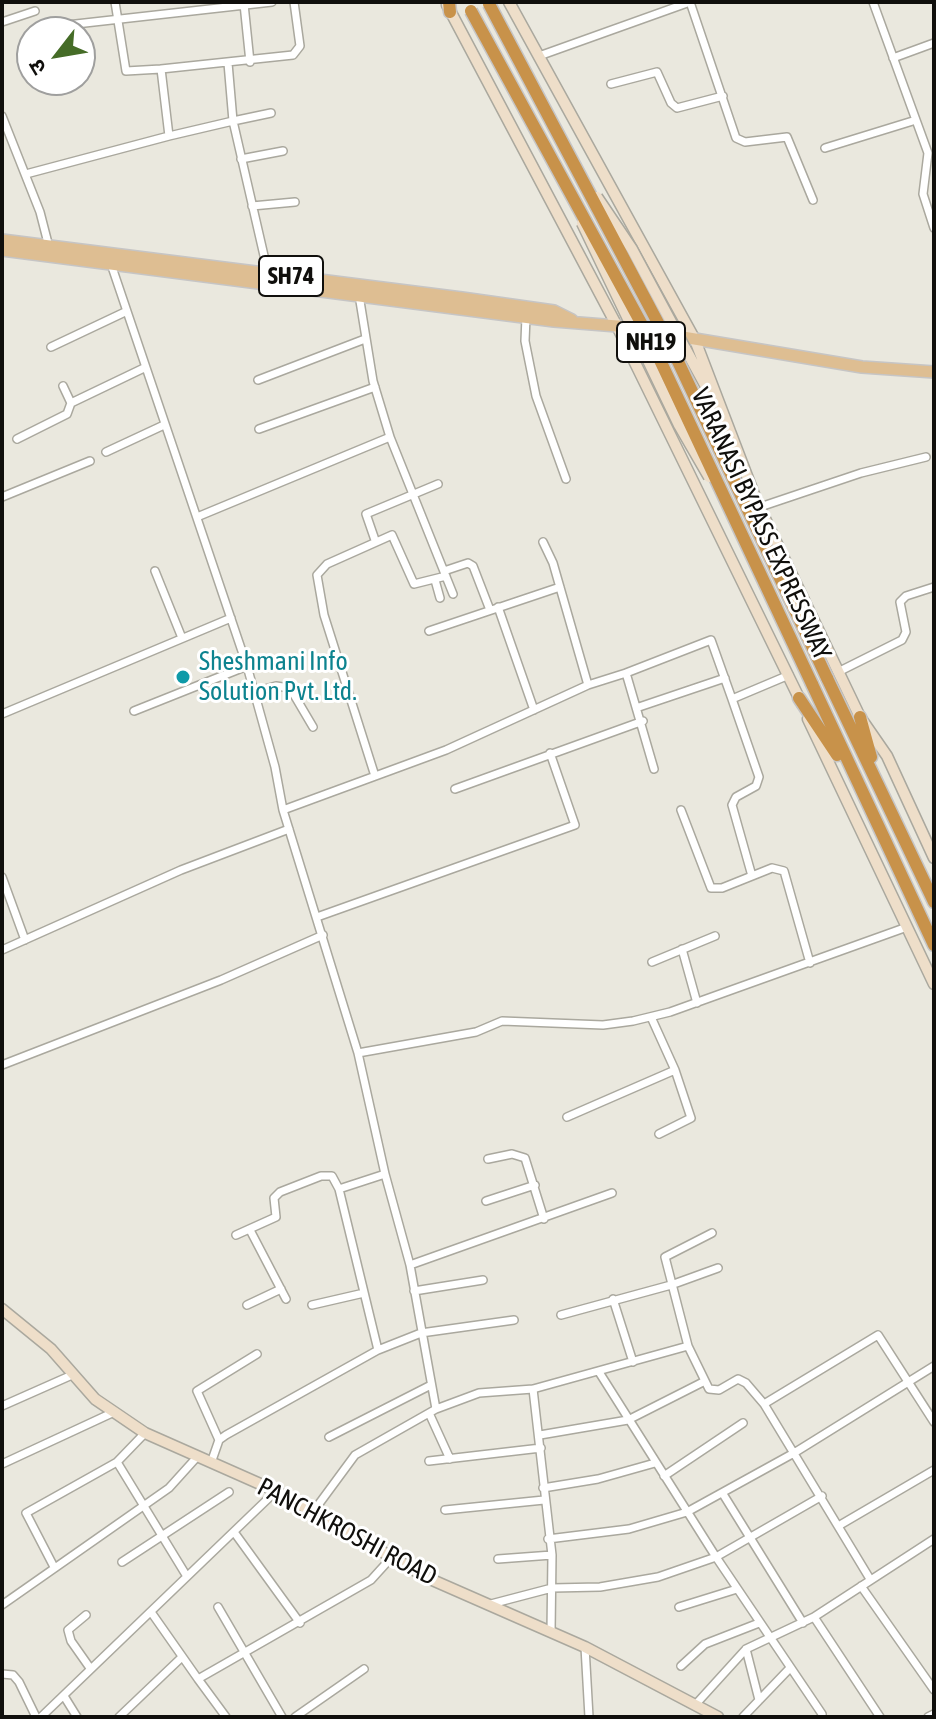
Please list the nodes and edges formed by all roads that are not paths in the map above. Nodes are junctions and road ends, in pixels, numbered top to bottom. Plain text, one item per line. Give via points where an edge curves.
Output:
1 (115, 2) edge
2 (272, 2) edge
3 (294, 2) edge
4 (509, 2) edge
5 (690, 2) edge
6 (873, 2) edge
7 (489, 3) edge
8 (244, 4) edge
9 (448, 5) edge
10 (468, 6) edge
11 (35, 11) dead end
12 (118, 17) junction
13 (96, 20) edge
14 (2, 22) edge
15 (934, 43) edge
16 (539, 56) junction
17 (893, 58) junction
18 (250, 62) junction
19 (228, 63) junction
20 (161, 69) junction
21 (611, 84) dead end
22 (723, 96) junction
23 (271, 113) dead end
24 (2, 116) edge
25 (916, 120) junction
26 (233, 121) junction
27 (169, 136) junction
28 (825, 148) dead end
29 (283, 151) dead end
30 (241, 159) junction
31 (571, 159) junction
32 (930, 164) edge
33 (26, 174) junction
34 (813, 200) dead end
35 (295, 202) dead end
36 (252, 206) junction
37 (934, 228) edge
38 (2, 240) edge
39 (2, 250) edge
40 (50, 251) junction
41 (111, 264) junction
42 (268, 273) junction
43 (359, 295) junction
44 (125, 312) junction
45 (526, 317) junction
46 (577, 322) junction
47 (617, 326) junction
48 (365, 339) junction
49 (695, 340) junction
50 (51, 347) dead end
51 (144, 368) junction
52 (934, 372) edge
53 (258, 380) dead end
54 (63, 386) dead end
55 (375, 387) junction
56 (71, 403) junction
57 (164, 425) junction
58 (259, 429) dead end
59 (729, 431) junction
60 (390, 437) junction
61 (17, 439) dead end
62 (106, 452) dead end
63 (926, 457) dead end
64 (90, 461) dead end
65 (566, 479) dead end
66 (438, 484) dead end
67 (412, 495) junction
68 (2, 497) edge
69 (760, 507) junction
70 (197, 517) junction
71 (375, 540) junction
72 (543, 542) dead end
73 (155, 571) dead end
74 (445, 573) junction
75 (435, 580) junction
76 (560, 587) junction
77 (934, 587) edge
78 (453, 594) dead end
79 (440, 598) dead end
80 (494, 609) junction
81 (231, 618) junction
82 (429, 631) dead end
83 (182, 638) junction
84 (247, 666) junction
85 (626, 673) junction
86 (789, 675) junction
87 (833, 675) junction
88 (725, 678) junction
89 (588, 685) junction
90 (254, 692) junction
91 (799, 698) junction
92 (732, 699) junction
93 (639, 707) junction
94 (534, 710) junction
95 (134, 711) dead end
96 (2, 714) edge
97 (860, 717) junction
98 (643, 721) junction
99 (313, 727) dead end
100 (550, 753) junction
101 (654, 769) dead end
102 (375, 776) junction
103 (455, 789) dead end
104 (880, 789) junction
105 (868, 806) junction
106 (283, 810) junction
107 (681, 810) dead end
108 (289, 829) junction
109 (934, 858) edge
110 (752, 876) junction
111 (2, 877) edge
112 (934, 902) edge
113 (317, 917) junction
114 (907, 927) junction
115 (323, 935) junction
116 (715, 936) dead end
117 (25, 940) junction
118 (934, 945) edge
119 (682, 949) junction
120 (2, 950) edge
121 (652, 962) dead end
122 (810, 963) junction
123 (934, 984) edge
124 (697, 1003) junction
125 (651, 1017) junction
126 (358, 1053) junction
127 (2, 1065) edge
128 (675, 1070) junction
129 (567, 1117) dead end
130 (659, 1134) dead end
131 (488, 1159) dead end
132 (385, 1174) junction
133 (535, 1185) junction
134 (339, 1189) junction
135 (612, 1193) dead end
136 (486, 1201) dead end
137 (544, 1219) junction
138 (250, 1230) junction
139 (712, 1233) dead end
140 (236, 1235) dead end
141 (410, 1265) junction
142 (718, 1268) dead end
143 (483, 1280) dead end
144 (671, 1285) junction
145 (281, 1289) junction
146 (414, 1291) junction
147 (364, 1293) junction
148 (286, 1299) dead end
149 (613, 1299) junction
150 (247, 1305) dead end
151 (312, 1305) dead end
152 (2, 1309) edge
153 (561, 1315) dead end
154 (514, 1320) dead end
155 (421, 1333) junction
156 (688, 1346) junction
157 (378, 1350) junction
158 (257, 1354) dead end
159 (633, 1362) junction
160 (934, 1366) edge
161 (599, 1372) junction
162 (72, 1375) junction
163 (705, 1381) junction
164 (907, 1382) junction
165 (431, 1385) junction
166 (533, 1389) junction
167 (764, 1404) junction
168 (2, 1406) edge
169 (432, 1411) junction
170 (112, 1413) junction
171 (628, 1420) junction
172 (934, 1422) edge
173 (743, 1423) dead end
174 (145, 1433) junction
175 (540, 1435) junction
176 (329, 1437) dead end
177 (219, 1440) junction
178 (541, 1448) junction
179 (794, 1453) junction
180 (197, 1457) junction
181 (450, 1459) junction
182 (429, 1461) dead end
183 (117, 1462) junction
184 (211, 1463) junction
185 (655, 1463) junction
186 (2, 1464) edge
187 (934, 1470) edge
188 (664, 1476) junction
189 (543, 1488) junction
190 (276, 1491) junction
191 (229, 1492) dead end
192 (723, 1494) junction
193 (822, 1496) junction
194 (544, 1500) junction
195 (143, 1507) junction
196 (445, 1510) dead end
197 (313, 1512) junction
198 (687, 1512) junction
199 (840, 1525) junction
200 (234, 1532) junction
201 (159, 1536) junction
202 (749, 1538) junction
203 (548, 1539) junction
204 (934, 1539) edge
205 (552, 1555) junction
206 (716, 1557) junction
207 (391, 1558) junction
208 (498, 1559) dead end
209 (122, 1562) dead end
210 (54, 1567) junction
211 (186, 1575) junction
212 (870, 1579) junction
213 (861, 1586) junction
214 (552, 1588) junction
215 (737, 1589) junction
216 (491, 1604) junction
217 (2, 1605) edge
218 (218, 1607) dead end
219 (679, 1607) dead end
220 (151, 1612) junction
221 (86, 1615) dead end
222 (814, 1617) junction
223 (300, 1623) junction
224 (759, 1623) junction
225 (803, 1623) junction
226 (551, 1632) junction
227 (770, 1638) junction
228 (585, 1647) junction
229 (746, 1649) junction
230 (244, 1651) junction
231 (182, 1657) junction
232 (681, 1666) dead end
233 (90, 1668) junction
234 (790, 1668) junction
235 (364, 1669) dead end
236 (2, 1674) edge
237 (198, 1679) junction
238 (934, 1690) edge
239 (64, 1696) junction
240 (759, 1700) junction
241 (696, 1704) junction
242 (822, 1714) dead end
243 (934, 1714) edge
244 (38, 1717) edge
245 (77, 1717) edge
246 (119, 1717) edge
247 (226, 1717) edge
248 (282, 1717) edge
249 (295, 1717) edge
250 (589, 1717) edge
251 (718, 1717) edge
252 (743, 1717) edge
253 (880, 1717) edge
254 (928, 1717) edge

1 - 12 street
2 - 8 street
3 - 18 street via 297,52
4 - 16 street
5 - 16 street
5 - 22 street
6 - 17 street
7 - 31 highway, VARANASI BYPASS EXPRESSWAY / NH19, bridge
8 - 12 street
8 - 18 street
9 - 47 street
10 - 105 highway, VARANASI BYPASS EXPRESSWAY / NH19, bridge via 652,343
11 - 14 street
12 - 13 street
12 - 20 street via 126,71
15 - 17 street
16 - 49 street
17 - 25 street
18 - 19 street
19 - 20 street
19 - 26 street
20 - 27 street
21 - 22 street via 657,72 677,108
22 - 34 street via 738,141 787,137
23 - 26 street
24 - 33 street
25 - 28 street
25 - 32 street
26 - 27 street
26 - 30 street
27 - 33 street
29 - 30 street
30 - 36 street
31 - 59 street, bridge via 632,249
31 - 87 highway, VARANASI BYPASS EXPRESSWAY / NH19, bridge via 674,353
32 - 37 street via 923,194
33 - 40 street
35 - 36 street
36 - 42 street
38 - 40 main road, SH74
39 - 40 main road, SH74
40 - 41 main road, SH74
40 - 42 main road, SH74
41 - 43 main road, SH74
41 - 44 street
42 - 46 main road, SH74 via 554,311
43 - 45 main road, SH74
43 - 48 street
44 - 50 street
44 - 51 street
45 - 46 main road, SH74
45 - 65 street via 525,341 536,396
46 - 47 main road, SH74
47 - 49 main road, SH74
47 - 86 street
48 - 53 street
48 - 55 street
49 - 52 main road, SH74 via 835,364
49 - 59 street
51 - 56 street
51 - 57 street
54 - 56 street
55 - 58 street
55 - 60 street
56 - 61 street via 67,414
57 - 62 street
57 - 70 street
59 - 69 street
60 - 67 street
60 - 70 street
63 - 69 street
64 - 68 street
66 - 67 street
67 - 71 street via 366,514
67 - 74 street
69 - 87 street
70 - 81 street
71 - 75 street via 395,537 414,584
71 - 102 street via 327,564 317,575 324,615
72 - 76 street
73 - 83 street
74 - 75 street
74 - 78 street
74 - 80 street via 468,563 473,566
75 - 79 street
76 - 80 street
76 - 89 street
77 - 87 street via 900,602 906,632 902,640
80 - 82 street
80 - 94 street
81 - 83 street
81 - 84 street
83 - 96 street
84 - 90 street
84 - 95 street
85 - 88 street via 711,640
85 - 89 street
85 - 93 street
86 - 91 street
86 - 92 street
87 - 97 street
87 - 104 highway, VARANASI BYPASS EXPRESSWAY / NH19
88 - 92 street
88 - 93 street
89 - 94 street
90 - 99 street via 290,688
90 - 106 street
91 - 105 highway
91 - 114 street
92 - 110 street via 759,777 756,786 732,805
93 - 98 street
94 - 102 street
97 - 104 highway
97 - 109 street via 887,756
98 - 100 street
98 - 101 street
100 - 103 street
100 - 113 street via 575,825
102 - 106 street
104 - 112 highway, VARANASI BYPASS EXPRESSWAY / NH19
105 - 118 highway, VARANASI BYPASS EXPRESSWAY / NH19
106 - 108 street
107 - 110 street via 711,888
108 - 113 street
108 - 117 street via 181,870
110 - 122 street via 772,868 784,871
111 - 117 street
113 - 115 street
114 - 122 street
114 - 123 street
115 - 126 street
115 - 127 street
116 - 119 street
117 - 120 street
119 - 121 street
119 - 124 street
122 - 124 street
124 - 125 street
125 - 126 street via 603,1025 502,1021 476,1032
125 - 128 street
126 - 132 street
128 - 129 street
128 - 130 street via 691,1118
131 - 133 street via 520,1155
132 - 134 street
132 - 141 street
133 - 136 street
133 - 137 street
134 - 138 street via 327,1175 280,1192 274,1198 276,1217
134 - 147 street
135 - 137 street
137 - 141 street
138 - 140 street
138 - 145 street
139 - 144 street via 666,1255
141 - 146 street
142 - 144 street
143 - 146 street
144 - 149 street
144 - 156 street
145 - 148 street
145 - 150 street
146 - 155 street
147 - 151 street
147 - 157 street
149 - 153 street
149 - 159 street
152 - 162 street, PANCHKROSHI ROAD via 42,1340
154 - 155 street
155 - 157 street
155 - 165 street
156 - 159 street
156 - 163 street
157 - 177 street
158 - 177 street via 197,1391
159 - 161 street
160 - 164 street
161 - 166 street
161 - 171 street
162 - 168 street
162 - 170 street, PANCHKROSHI ROAD
163 - 167 street via 713,1391 738,1379
163 - 171 street
164 - 167 street via 878,1335
164 - 172 street
164 - 179 street
165 - 169 street
165 - 176 street
166 - 169 street via 479,1393
166 - 175 street
167 - 179 street
169 - 181 street
169 - 197 street via 355,1455
170 - 174 street, PANCHKROSHI ROAD
170 - 186 street
171 - 175 street
171 - 185 street
173 - 188 street
174 - 180 street, PANCHKROSHI ROAD
174 - 183 street
175 - 178 street
177 - 184 street
178 - 181 street
178 - 189 street
179 - 192 street
179 - 193 street
180 - 184 street, PANCHKROSHI ROAD
180 - 195 street
181 - 182 street
183 - 195 street
183 - 210 street via 26,1513
184 - 190 street, PANCHKROSHI ROAD
185 - 188 street
185 - 189 street
187 - 199 street
188 - 198 street
189 - 194 street
190 - 197 street, PANCHKROSHI ROAD
190 - 200 street
191 - 201 street
192 - 198 street
192 - 202 street
193 - 199 street
193 - 202 street
194 - 196 street
194 - 203 street
195 - 201 street
195 - 210 street
197 - 207 street, PANCHKROSHI ROAD
198 - 203 street via 629,1529
198 - 206 street
199 - 212 street
200 - 211 street
200 - 223 street
201 - 209 street
201 - 211 street
202 - 206 street
202 - 225 street
203 - 205 street
204 - 212 street
205 - 208 street
205 - 214 street
206 - 214 street via 658,1577
206 - 215 street
207 - 216 street, PANCHKROSHI ROAD
207 - 223 street via 371,1580
210 - 217 street
211 - 220 street
212 - 213 street
213 - 222 street
213 - 238 street
214 - 216 street
214 - 226 street
215 - 219 street
215 - 224 street
216 - 226 street, PANCHKROSHI ROAD
218 - 230 street
220 - 231 street
220 - 233 street
221 - 233 street via 68,1630
222 - 225 street
222 - 253 street
223 - 230 street
224 - 227 street
224 - 232 street via 705,1644
225 - 227 street
226 - 228 street, PANCHKROSHI ROAD
227 - 229 street
227 - 234 street
228 - 241 street, PANCHKROSHI ROAD
228 - 250 street
229 - 240 street
229 - 241 street
230 - 237 street
230 - 248 street
231 - 237 street
231 - 246 street
233 - 239 street
234 - 240 street
234 - 242 street
235 - 249 street
236 - 244 street via 19,1682
237 - 247 street
239 - 244 street
239 - 245 street
240 - 252 street
241 - 251 street, PANCHKROSHI ROAD
243 - 254 street

